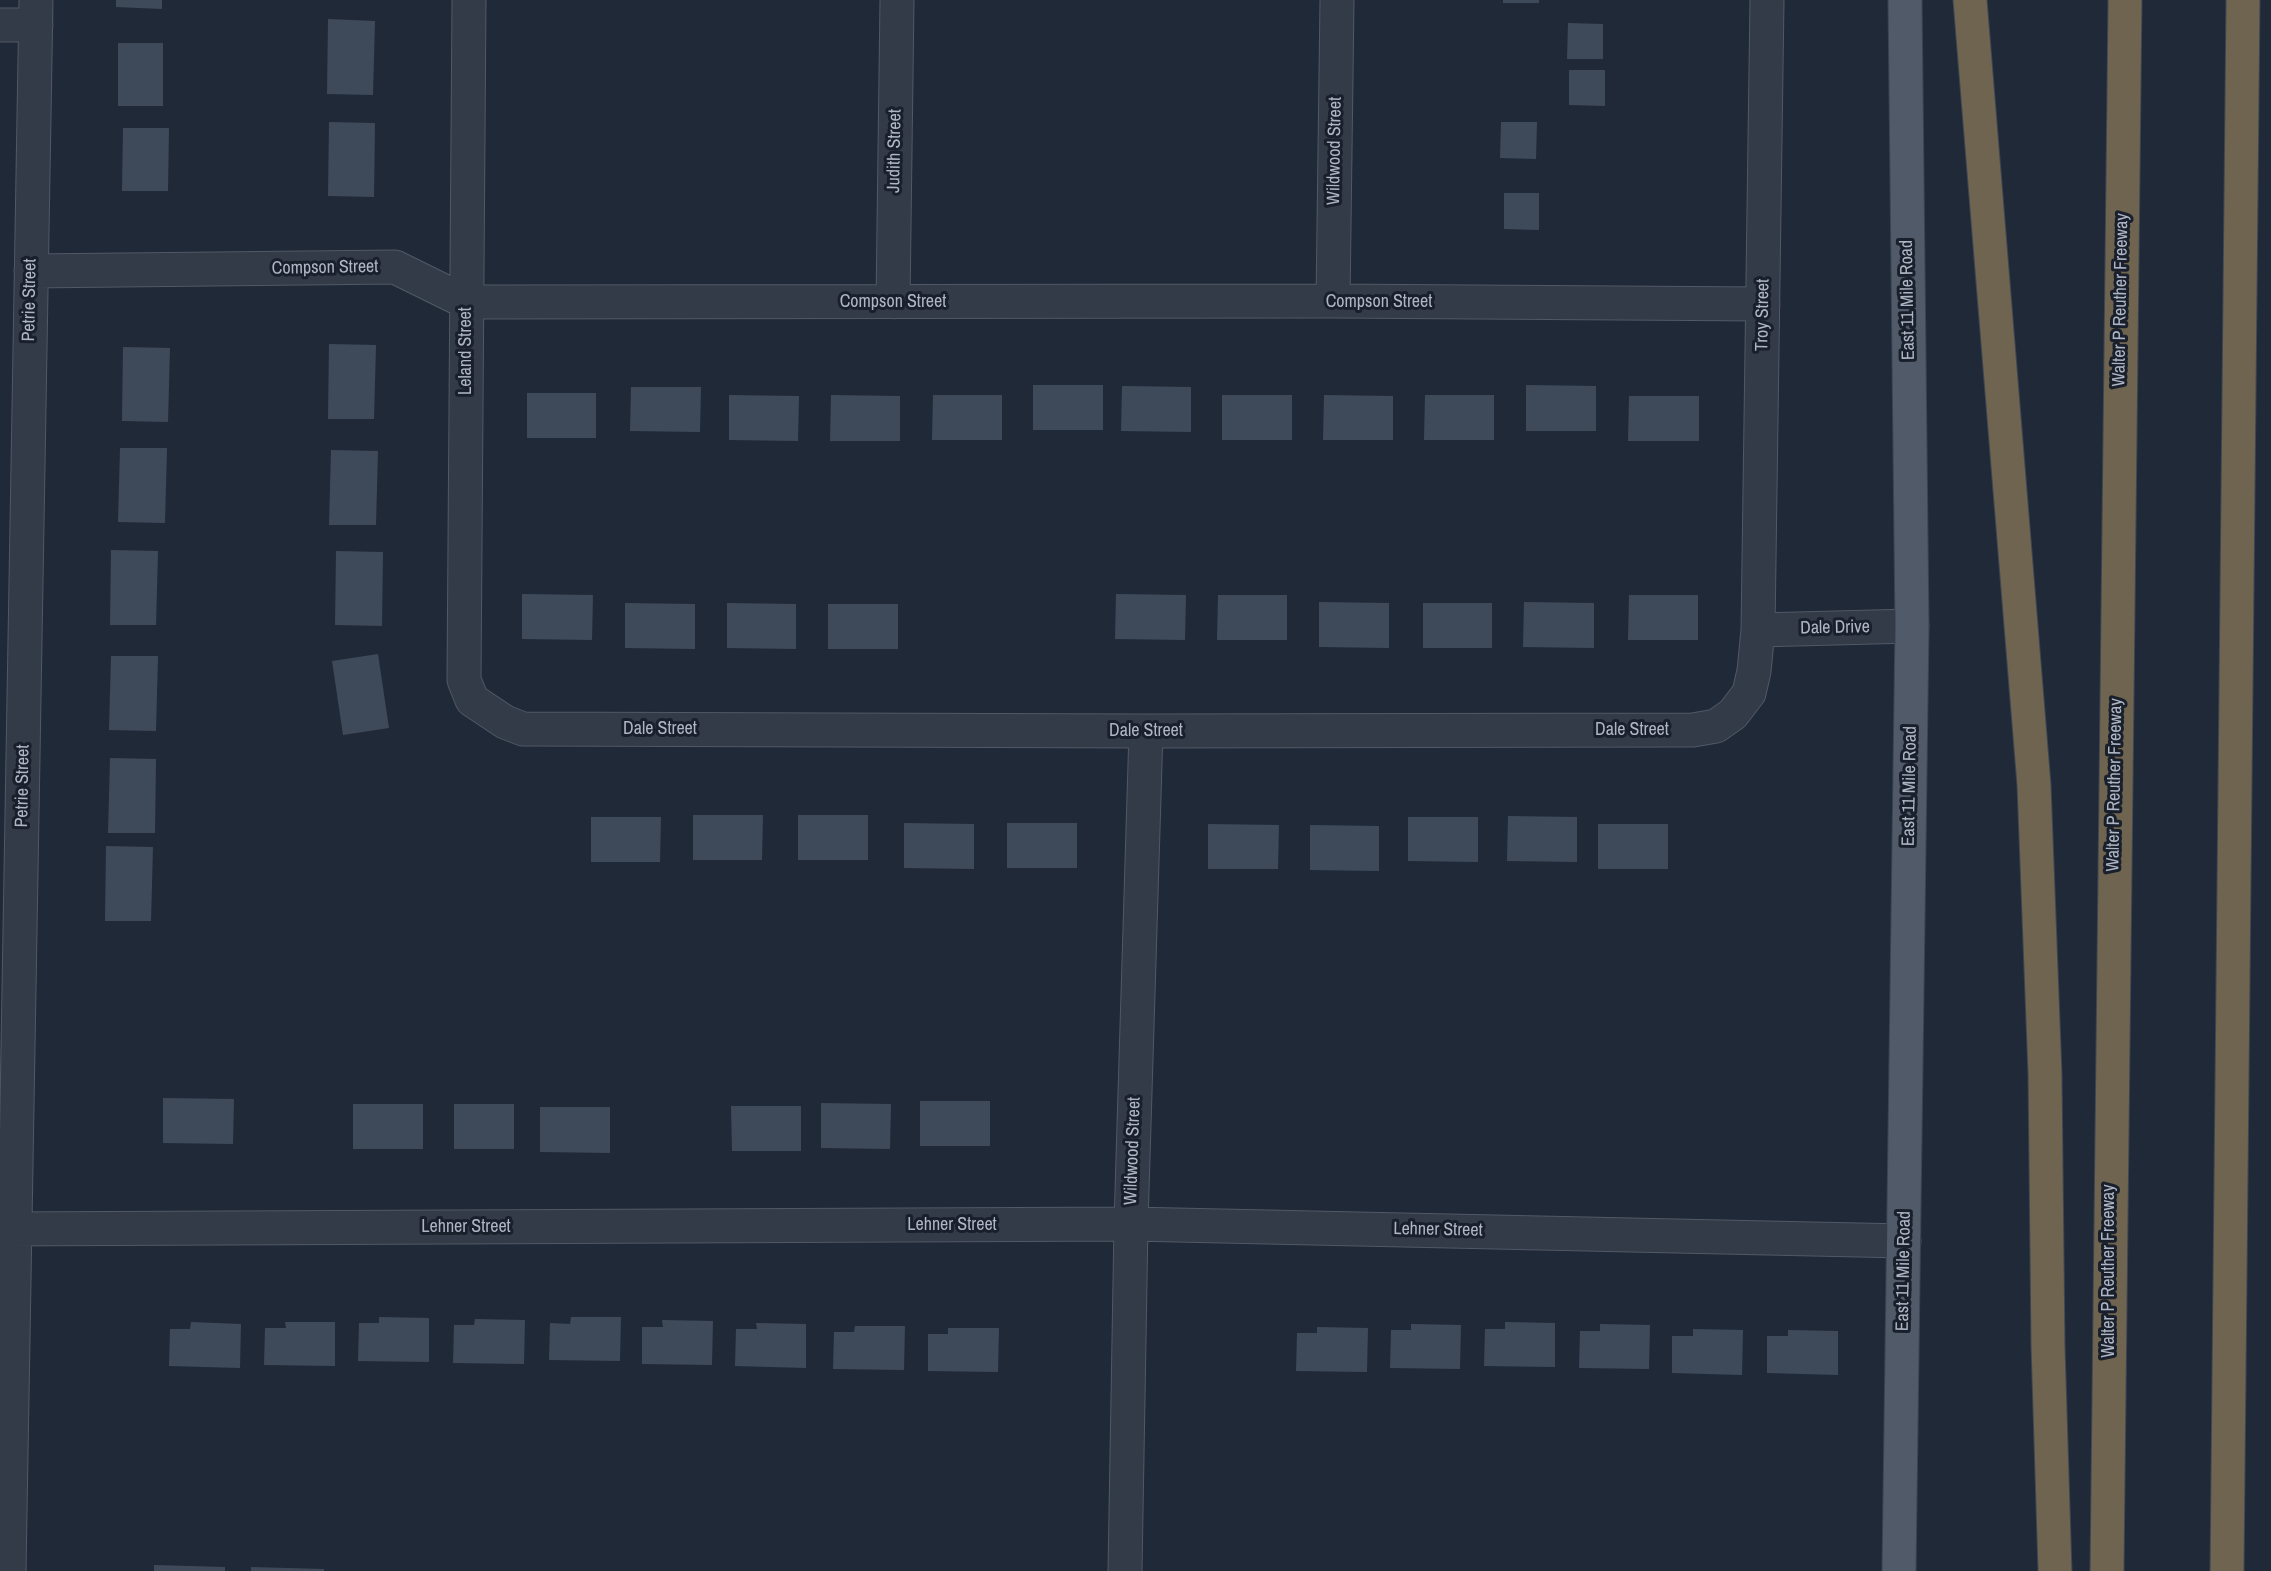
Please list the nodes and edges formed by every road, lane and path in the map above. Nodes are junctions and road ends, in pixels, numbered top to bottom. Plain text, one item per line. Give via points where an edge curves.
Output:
1 (469, 0) edge
2 (897, 0) edge
3 (1337, 0) edge
4 (1767, 0) edge
5 (1905, 0) edge
6 (1970, 0) edge
7 (2125, 0) edge
8 (2242, 0) edge
9 (36, 13) edge
10 (0, 25) edge
11 (31, 272) junction
12 (1333, 301) junction
13 (466, 302) junction
14 (893, 302) junction
15 (1763, 304) junction
16 (1912, 626) junction
17 (1758, 630) junction
18 (472, 700) joint
19 (1146, 731) junction
20 (11, 793) edge
21 (1131, 1224) junction
22 (7, 1229) edge
23 (1904, 1241) junction
24 (9, 1571) edge
25 (1125, 1571) edge
26 (1899, 1571) edge
27 (2055, 1571) edge
28 (2107, 1571) edge
29 (2227, 1571) edge

1 - 13 street, Leland Street
2 - 14 street, Judith Street
3 - 12 street, Wildwood Street
4 - 15 street, Troy Street
5 - 16 main road, East 11 Mile Road
6 - 27 highway via 2037,853
7 - 28 highway, Walter P Reuther Freeway
8 - 29 highway
9 - 10 street
9 - 11 street, Petrie Street
11 - 13 street, Compson Street via 395,267
11 - 20 street, Petrie Street
12 - 14 street, Compson Street
12 - 15 street, Compson Street
13 - 14 street, Compson Street
13 - 18 street, Leland Street via 464,680
15 - 17 street, Troy Street
16 - 17 street, Dale Drive
16 - 23 main road, East 11 Mile Road
17 - 19 street, Dale Street via 1749,693 1725,720 1694,730
18 - 19 street, Dale Street via 523,729
19 - 21 street, Wildwood Street
20 - 22 street, Petrie Street
21 - 22 street, Lehner Street
21 - 23 street, Lehner Street
21 - 25 street, Wildwood Street
22 - 24 street, Petrie Street
23 - 26 main road, East 11 Mile Road

